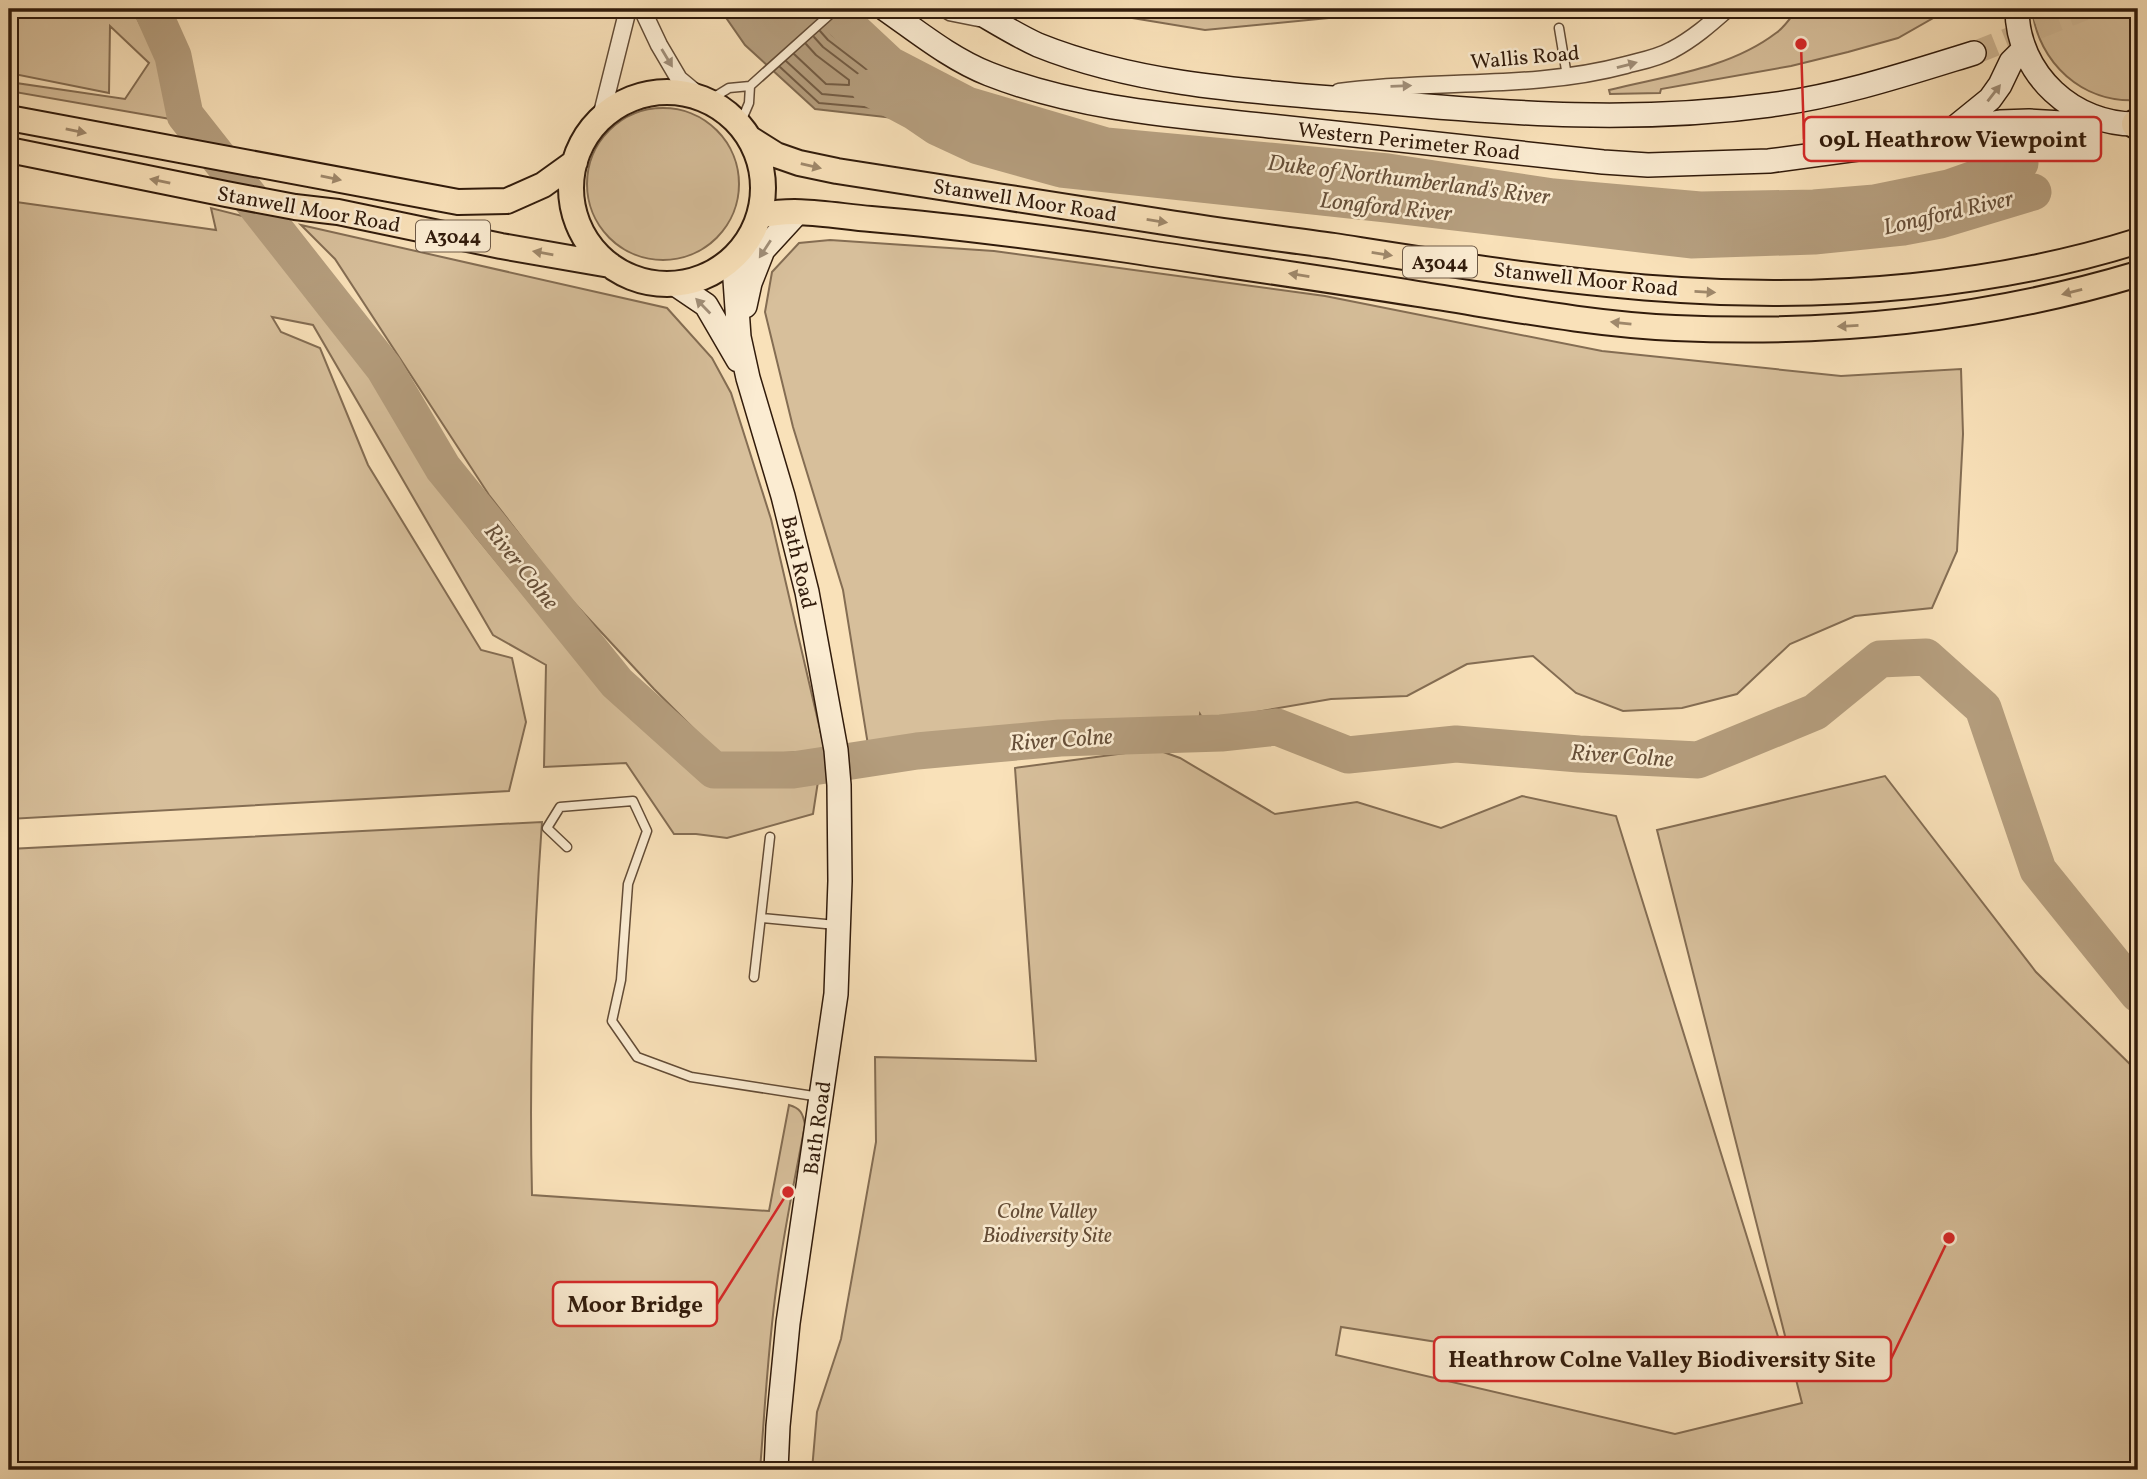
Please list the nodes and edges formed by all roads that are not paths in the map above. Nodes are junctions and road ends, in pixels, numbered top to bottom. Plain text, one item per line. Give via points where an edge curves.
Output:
1 (628, 9) edge
2 (642, 9) edge
3 (836, 9) edge
4 (885, 9) edge
5 (937, 9) edge
6 (974, 9) edge
7 (1727, 9) edge
8 (2000, 9) edge
9 (2017, 9) edge
10 (1006, 28) junction
11 (1559, 28) dead end
12 (2023, 45) junction
13 (1974, 52) tunnel mouth
14 (1567, 76) junction
15 (752, 84) junction
16 (1309, 96) junction
17 (706, 100) junction
18 (602, 113) junction
19 (2086, 115) junction
20 (9, 118) edge
21 (2138, 124) edge
22 (1953, 129) junction
23 (745, 131) junction
24 (9, 150) edge
25 (575, 162) junction
26 (797, 213) junction
27 (760, 215) junction
28 (2138, 241) edge
29 (743, 247) junction
30 (610, 265) junction
31 (2138, 274) edge
32 (675, 284) junction
33 (739, 337) junction
34 (748, 378) junction
35 (770, 837) dead end
36 (567, 847) dead end
37 (762, 918) junction
38 (839, 926) junction
39 (754, 977) dead end
40 (822, 1097) junction
41 (776, 1470) edge

1 - 18 street
2 -> 17 street via 679,79
3 - 15 lane
4 - 22 street, Western Perimeter Road via 986,73 1026,87 1076,100 1253,124 1648,165 1769,161 1909,142
5 - 10 lane, Western Perimeter Road via 949,16
6 - 10 street, Western Perimeter Road
14 -> 7 street, Wallis Road via 1670,51
8 - 12 street
9 - 12 street
10 - 16 street, Western Perimeter Road via 1035,44 1129,73
11 - 14 lane
12 - 19 street via 2039,76 2060,99
22 -> 12 street, Western Perimeter Road via 1990,99
13 - 16 street, Western Perimeter Road via 1861,88 1772,105 1682,115 1560,116
16 -> 14 street, Wallis Road via 1376,87
15 - 17 lane via 729,88
15 - 23 lane
17 - 18 main road via 654,92 627,98
17 - 23 main road
18 - 25 main road
19 - 21 street
19 - 22 street, Western Perimeter Road via 2062,123 2020,121
20 -> 25 main road, Stanwell Moor Road / A3044 via 458,202 507,201 543,185
23 - 27 main road via 760,160
23 -> 28 main road, Stanwell Moor Road / A3044 via 776,155 837,171 1456,264 1679,290 1847,292 1934,283 2053,263
30 -> 24 main road, Stanwell Moor Road / A3044
25 - 30 main road via 571,206 577,227 591,249
26 - 27 main road, Stanwell Moor Road / A3044
31 -> 26 main road, Stanwell Moor Road / A3044 via 2055,297 1946,316 1802,329 1671,328 1513,309 1028,235
26 -> 33 street via 763,250 750,283
27 - 29 main road
29 - 32 main road via 720,268
29 - 33 street, Bath Road via 735,281
30 - 32 main road via 649,283
34 -> 32 street, Bath Road via 706,306
33 - 34 street, Bath Road
34 - 38 street, Bath Road via 807,592 836,750
35 - 37 lane
36 - 40 lane via 547,828 560,807 633,801 646,831 628,884 621,980 612,1021 637,1057 691,1077
37 - 38 lane
37 - 39 lane
38 - 40 street, Bath Road via 836,994
40 - 41 street, Bath Road via 788,1323

